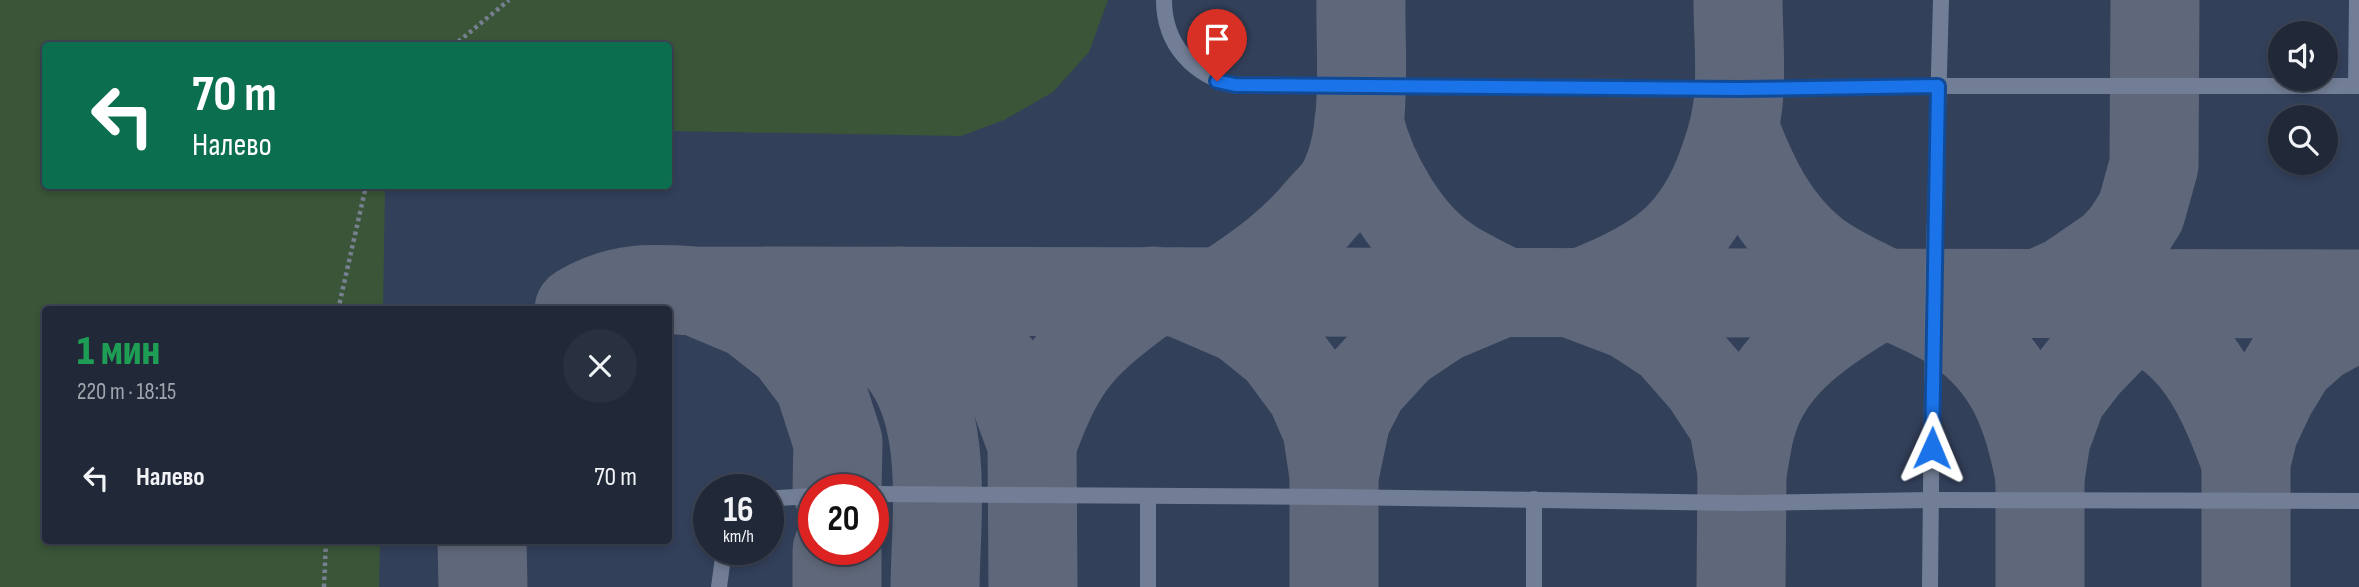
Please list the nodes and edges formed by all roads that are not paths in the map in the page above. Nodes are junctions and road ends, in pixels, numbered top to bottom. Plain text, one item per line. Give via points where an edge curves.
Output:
1 (1164, 0) edge
2 (1941, 0) edge
3 (2357, 0) edge
4 (1938, 86) junction
5 (2357, 86) edge
6 (889, 494) edge
7 (1148, 496) junction
8 (1534, 499) junction
9 (1931, 500) junction
10 (2359, 501) edge
11 (722, 565) edge
12 (719, 587) edge
13 (1148, 587) edge
14 (1534, 587) edge
15 (1930, 587) edge

1 - 4 lane via 1169,35 1185,56 1198,71 1235,85
2 - 4 lane
3 - 5 lane
4 - 5 lane
4 - 9 lane
6 - 7 lane
7 - 8 lane
7 - 13 lane
8 - 9 lane
8 - 14 lane
9 - 10 lane
9 - 15 lane
11 - 12 lane

